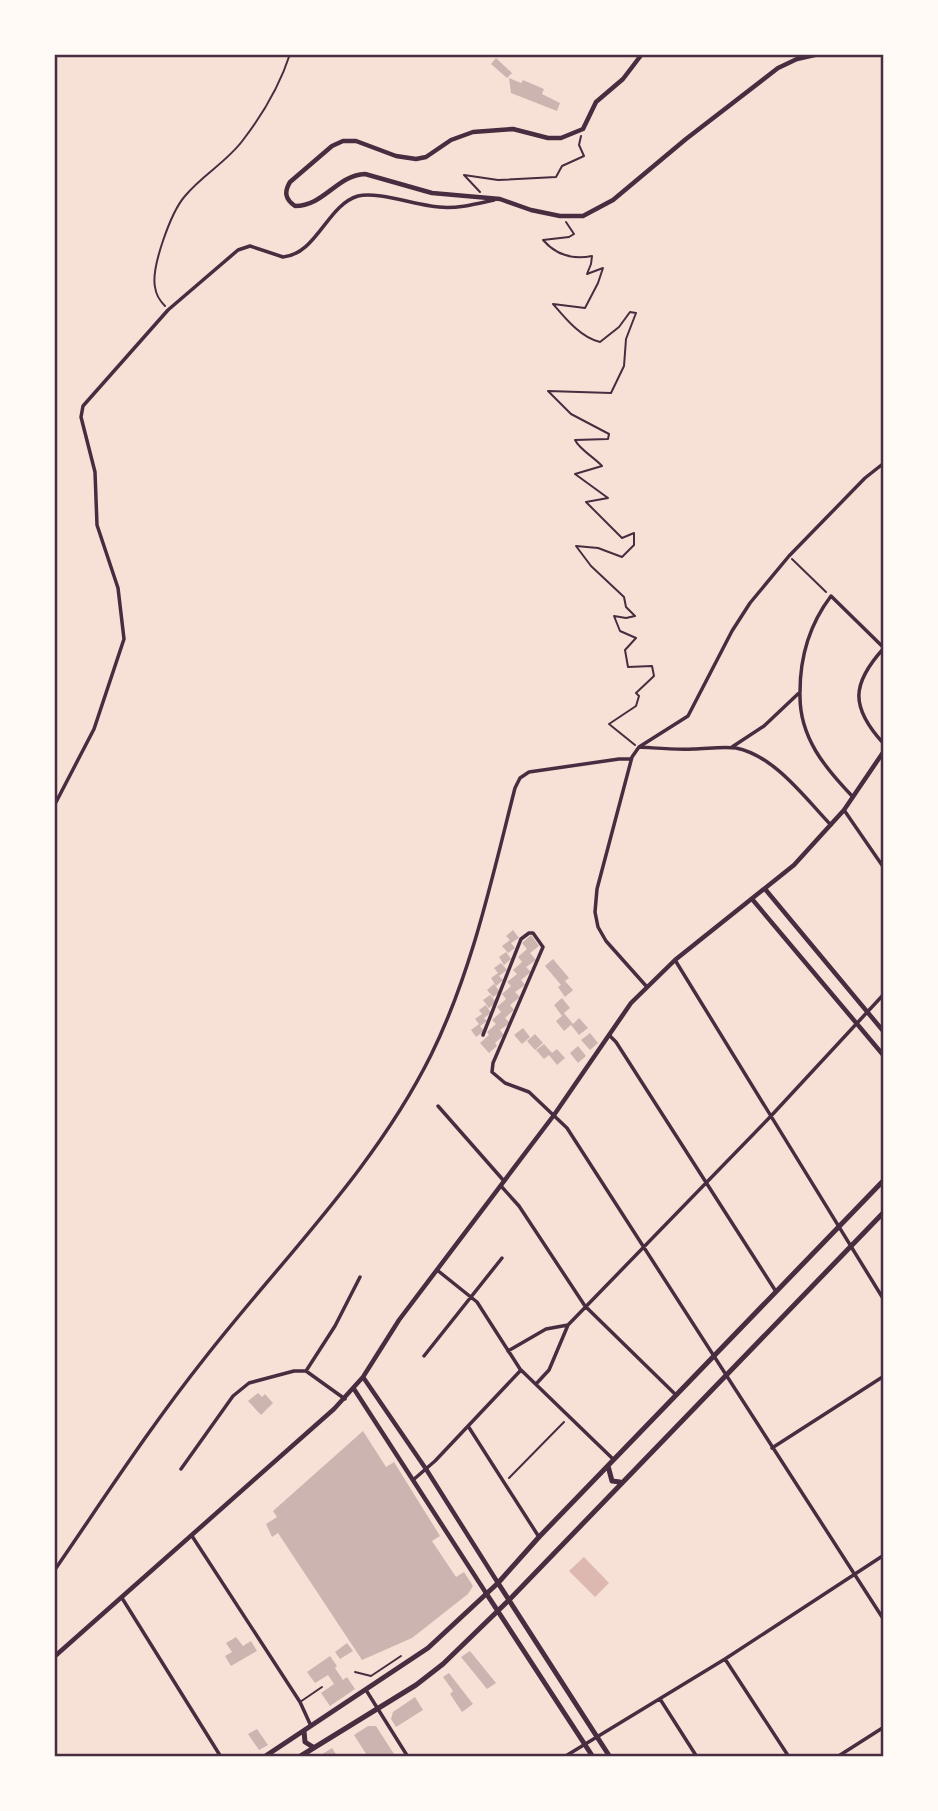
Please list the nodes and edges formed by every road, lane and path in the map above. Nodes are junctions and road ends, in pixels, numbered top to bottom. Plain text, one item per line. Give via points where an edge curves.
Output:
1 (290, 54) edge
2 (642, 54) edge
3 (819, 54) edge
4 (583, 129) junction
5 (484, 195) dead end
6 (500, 199) junction
7 (560, 216) junction
8 (168, 310) junction
9 (884, 453) edge
10 (884, 461) edge
11 (789, 556) junction
12 (824, 590) dead end
13 (884, 648) edge
14 (800, 691) junction
15 (884, 744) edge
16 (639, 747) junction
17 (732, 747) junction
18 (884, 751) edge
19 (631, 760) junction
20 (853, 797) junction
21 (54, 806) edge
22 (844, 810) junction
23 (831, 825) junction
24 (884, 868) edge
25 (765, 889) junction
26 (752, 899) junction
27 (675, 960) junction
28 (647, 988) junction
29 (884, 995) edge
30 (867, 1012) junction
31 (856, 1023) junction
32 (884, 1032) edge
33 (483, 1035) dead end
34 (609, 1035) junction
35 (884, 1056) edge
36 (438, 1106) dead end
37 (554, 1115) junction
38 (771, 1116) junction
39 (884, 1180) edge
40 (706, 1181) junction
41 (502, 1183) junction
42 (884, 1212) edge
43 (838, 1226) junction
44 (642, 1246) junction
45 (852, 1247) junction
46 (502, 1258) dead end
47 (437, 1270) junction
48 (360, 1276) dead end
49 (775, 1290) junction
50 (470, 1296) junction
51 (883, 1297) edge
52 (585, 1306) junction
53 (568, 1325) junction
54 (508, 1351) junction
55 (424, 1356) dead end
56 (714, 1356) junction
57 (521, 1370) junction
58 (306, 1371) junction
59 (727, 1373) junction
60 (884, 1376) edge
61 (363, 1377) junction
62 (536, 1384) junction
63 (354, 1389) junction
64 (676, 1395) junction
65 (345, 1399) junction
66 (569, 1417) junction
67 (468, 1426) junction
68 (772, 1448) junction
69 (613, 1460) junction
70 (608, 1466) junction
71 (181, 1469) dead end
72 (426, 1469) junction
73 (413, 1479) junction
74 (622, 1482) junction
75 (504, 1483) junction
76 (192, 1536) junction
77 (539, 1537) junction
78 (884, 1555) edge
79 (54, 1571) edge
80 (854, 1574) junction
81 (498, 1583) junction
82 (486, 1593) junction
83 (122, 1598) junction
84 (509, 1600) junction
85 (498, 1609) junction
86 (884, 1620) edge
87 (401, 1656) dead end
88 (54, 1657) edge
89 (725, 1659) junction
90 (355, 1672) dead end
91 (322, 1687) dead end
92 (366, 1690) junction
93 (660, 1699) junction
94 (300, 1702) junction
95 (376, 1707) junction
96 (311, 1726) junction
97 (884, 1727) edge
98 (304, 1731) junction
99 (598, 1737) junction
100 (585, 1745) junction
101 (314, 1747) junction
102 (221, 1757) edge
103 (264, 1757) edge
104 (299, 1757) edge
105 (408, 1757) edge
106 (564, 1757) edge
107 (593, 1757) edge
108 (610, 1757) edge
109 (697, 1757) edge
110 (789, 1757) edge
111 (837, 1757) edge

1 - 8 path via 255,124 234,151 185,196 173,216 155,274 157,294
2 - 4 street via 623,79 596,102
3 - 7 street via 778,68 601,208 583,216
4 - 5 path via 579,145 584,156 562,166 556,177 498,180 464,175
4 - 6 street via 561,138 513,129 473,132 416,159 343,141 305,168 286,189 290,202 304,206 355,174 365,174 432,193
6 - 7 street
6 - 8 street via 440,208 354,197 296,254 284,257 245,247
7 - 16 path via 575,234 542,240 566,256 592,257 587,274 603,268 585,308 552,304 569,322 600,342 630,312 636,313 626,339 624,366 611,393 548,391 571,414 609,434 607,439 575,440 603,466 575,474 608,498 586,502 622,538 634,533 634,544 622,557 576,546 624,597 635,616 614,617 620,631 636,638 625,650 628,667 652,666 654,676 636,693 636,706 608,724
8 - 21 street via 83,406 81,417 95,472 97,526 118,588 124,639 94,729
9 - 10 street
10 - 11 street
11 - 12 path
11 - 16 street via 737,622 688,716
13 - 14 street via 831,596 803,652
13 - 15 street via 864,670 859,690 864,718
14 - 17 street via 764,726
14 - 20 street via 801,714 813,748
16 - 17 street
16 - 19 street
17 - 23 street via 780,773
18 - 20 street
19 - 28 street via 595,912 606,942
19 - 79 street via 529,772 520,778 458,990 431,1055 397,1116 354,1177 203,1360
20 - 22 street
22 - 23 street
22 - 24 street
23 - 25 street
25 - 26 street
25 - 30 street
26 - 27 street
26 - 31 street
27 - 28 street
27 - 38 street
28 - 34 street
29 - 30 street
30 - 31 street
30 - 32 street
31 - 35 street
31 - 38 street
33 - 37 street via 521,939 533,933 543,947 492,1072 529,1092
34 - 37 street
34 - 40 street
36 - 41 street
37 - 41 street
37 - 44 street
38 - 40 street
38 - 43 street
39 - 43 main road
40 - 44 street
40 - 49 street
41 - 47 street
41 - 52 street
42 - 45 main road
43 - 45 street
43 - 49 main road
44 - 52 street
44 - 56 street
45 - 51 street
45 - 59 main road
46 - 50 street
47 - 50 street
47 - 61 street
48 - 58 street
49 - 56 main road
50 - 54 street
50 - 55 street
52 - 53 street
52 - 64 street
53 - 54 street via 545,1329
53 - 62 street via 549,1370
54 - 57 street
56 - 59 street
56 - 64 main road
57 - 62 street
57 - 67 street
58 - 65 street
58 - 71 street via 243,1386
59 - 68 street
59 - 74 main road
60 - 68 street
61 - 63 street
61 - 72 street
62 - 66 street
63 - 65 street
63 - 73 street
64 - 69 main road
65 - 76 street
66 - 69 street
66 - 75 path
67 - 72 street
67 - 75 street
68 - 80 street
69 - 70 main road
70 - 74 main road via 612,1481
70 - 77 main road
72 - 73 street
72 - 81 street
73 - 82 street
74 - 84 main road
75 - 77 street
76 - 83 street
76 - 94 street
77 - 81 main road
78 - 80 street
80 - 86 street
80 - 89 street
81 - 82 main road
81 - 84 main road
82 - 85 main road
82 - 92 main road via 428,1648
83 - 88 street
83 - 102 street
84 - 85 main road
84 - 99 main road
85 - 95 main road via 443,1664
85 - 100 main road
87 - 90 lane via 371,1676
89 - 93 street
89 - 110 street
91 - 94 lane
92 - 95 street
92 - 96 main road
93 - 99 street
93 - 109 street
94 - 96 street
95 - 101 main road
95 - 105 street
96 - 98 main road
97 - 111 street
98 - 101 main road via 305,1742
98 - 103 main road
99 - 100 street
99 - 108 main road
100 - 106 street
100 - 107 main road
101 - 104 main road

